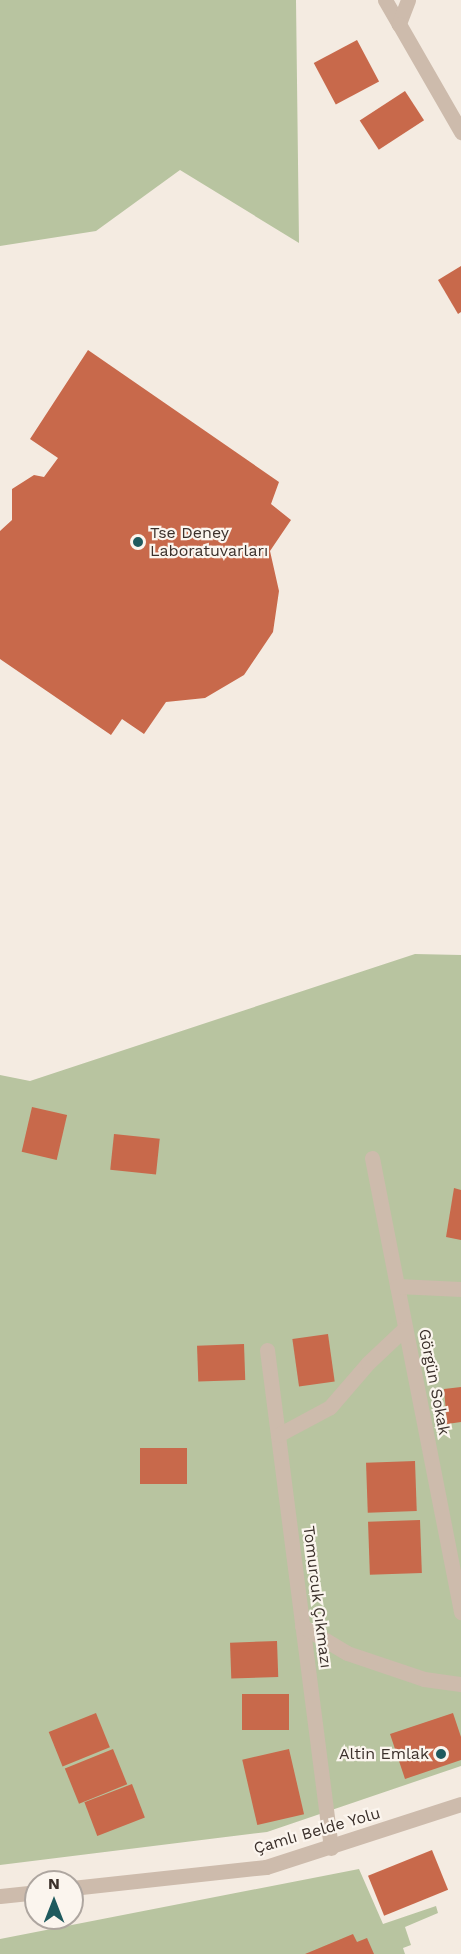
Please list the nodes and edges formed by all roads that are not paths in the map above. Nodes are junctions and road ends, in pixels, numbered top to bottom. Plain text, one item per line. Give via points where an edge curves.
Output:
1 (385, 0) edge
2 (408, 0) edge
3 (399, 24) junction
4 (461, 132) edge
5 (372, 1158) dead end
6 (397, 1286) junction
7 (461, 1289) edge
8 (405, 1328) junction
9 (267, 1350) dead end
10 (278, 1435) junction
11 (461, 1612) edge
12 (302, 1626) junction
13 (461, 1684) edge
14 (461, 1804) edge
15 (331, 1848) junction
16 (84, 1887) edge
17 (24, 1893) edge
18 (0, 1896) edge

1 - 3 street
2 - 3 street
3 - 4 street
5 - 6 street, Görgün Sokak
6 - 7 street
6 - 8 street, Görgün Sokak
8 - 10 street via 330,1407
8 - 11 street, Görgün Sokak
9 - 10 street, Tomurcuk Çıkmazı
10 - 12 street, Tomurcuk Çıkmazı
12 - 13 street via 347,1653 424,1679
12 - 15 street, Tomurcuk Çıkmazı
14 - 15 street, Çamlı Belde Yolu
15 - 16 street, Çamlı Belde Yolu via 266,1867
17 - 18 street

